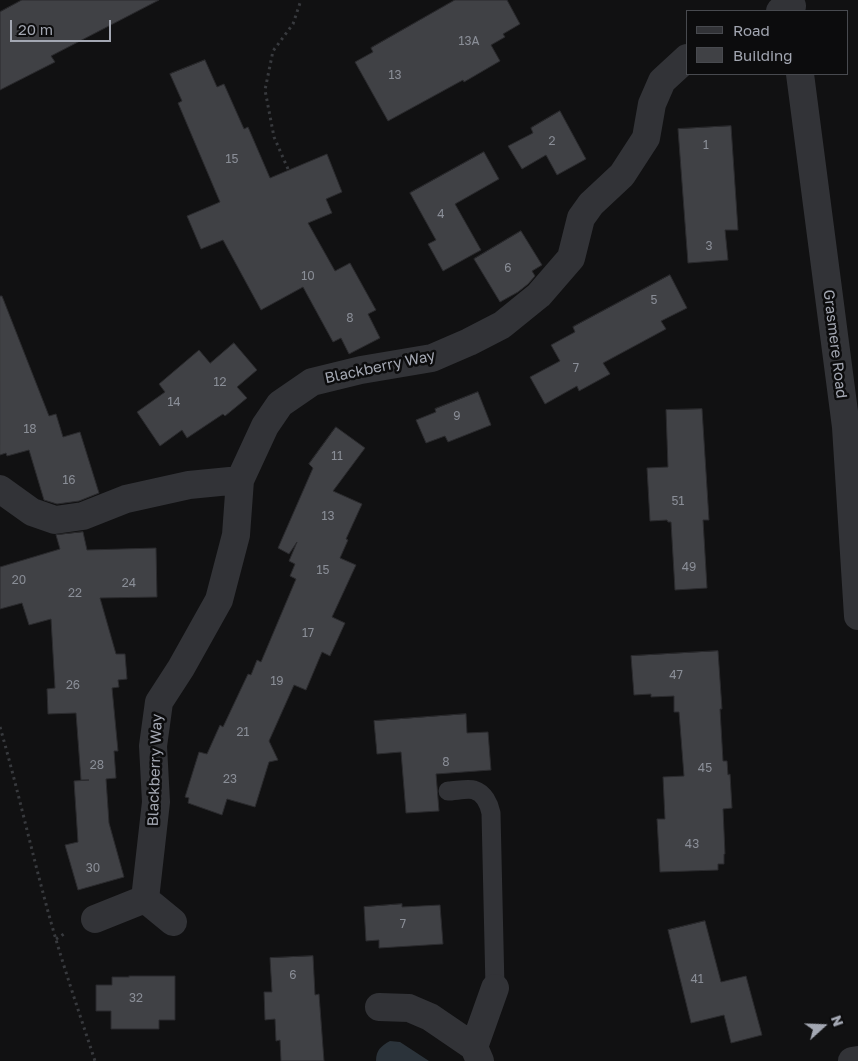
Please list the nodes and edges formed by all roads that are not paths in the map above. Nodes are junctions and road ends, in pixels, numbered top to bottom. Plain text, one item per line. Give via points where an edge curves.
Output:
1 (686, 59) edge
2 (800, 75) edge
3 (240, 480) junction
4 (0, 489) edge
5 (858, 616) edge
6 (448, 791) dead end
7 (145, 899) junction
8 (95, 920) dead end
9 (174, 922) dead end
10 (495, 988) joint
11 (379, 1007) dead end
12 (477, 1054) edge
13 (858, 1060) edge
14 (852, 1061) edge

1 - 3 street, Blackberry Way via 662,81 652,104 646,138 622,175 581,218 571,258 539,295 502,325 432,358 312,382 280,404 265,426
2 - 5 street, Grasmere Road via 846,427
3 - 4 street via 189,485 126,499 83,516 55,520 32,512
3 - 7 street, Blackberry Way via 236,535 219,600 159,702 154,746 156,802
6 - 10 lane via 473,790 489,803
7 - 8 street
7 - 9 street
10 - 12 street
11 - 12 street via 410,1008 430,1017
13 - 14 street

